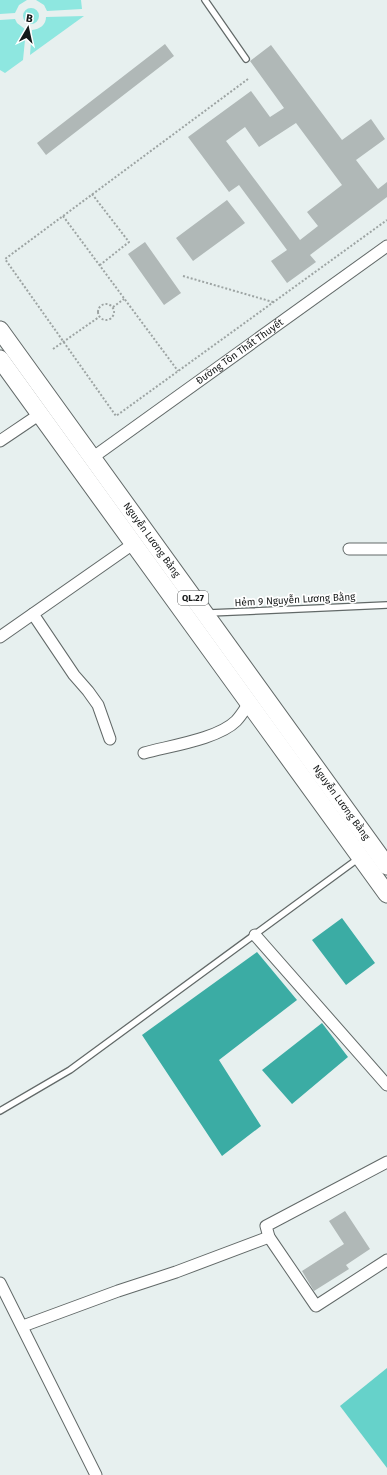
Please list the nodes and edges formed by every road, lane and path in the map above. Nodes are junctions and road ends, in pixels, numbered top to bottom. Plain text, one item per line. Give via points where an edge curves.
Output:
1 (205, 0) edge
2 (246, 59) dead end
3 (248, 79) dead end
4 (92, 194) junction
5 (63, 216) junction
6 (387, 220) edge
7 (387, 246) edge
8 (99, 265) junction
9 (183, 276) dead end
10 (124, 299) junction
11 (273, 302) junction
12 (113, 307) junction
13 (99, 317) junction
14 (0, 330) edge
15 (63, 342) junction
16 (53, 349) dead end
17 (0, 359) edge
18 (178, 371) junction
19 (20, 373) junction
20 (40, 414) junction
21 (0, 441) edge
22 (92, 458) junction
23 (133, 544) junction
24 (387, 549) edge
25 (348, 550) dead end
26 (387, 605) edge
27 (204, 613) junction
28 (33, 614) junction
29 (0, 637) edge
30 (249, 704) junction
31 (110, 739) dead end
32 (144, 753) dead end
33 (360, 857) junction
34 (387, 866) edge
35 (387, 894) edge
36 (255, 934) junction
37 (387, 1084) edge
38 (0, 1111) edge
39 (387, 1162) edge
40 (269, 1237) junction
41 (387, 1260) edge
42 (0, 1283) edge
43 (23, 1326) junction
44 (96, 1475) edge

1 - 2 lane
3 - 4 path
4 - 5 path
4 - 8 path via 129,242
5 - 8 path
5 - 15 path via 5,259
6 - 11 path
7 - 22 street, Đường Tôn Thất Thuyết
8 - 10 path
9 - 11 path
10 - 12 path
10 - 18 path
11 - 18 path
12 - 13 path via 108,304 101,305
12 - 13 path via 114,314 111,319
13 - 15 path
14 - 19 main road, Nguyễn Lương Bằng / QL.27
15 - 16 path
15 - 18 path via 116,416
17 - 19 main road, Nguyễn Lương Bằng / QL.27
19 - 20 main road, Nguyễn Lương Bằng / QL.27
19 - 22 main road, Nguyễn Lương Bằng / QL.27
20 - 21 street
20 - 23 main road, Nguyễn Lương Bằng / QL.27
22 - 27 main road, Nguyễn Lương Bằng / QL.27
23 - 28 street
23 - 30 main road, Nguyễn Lương Bằng / QL.27
24 - 25 street
26 - 27 lane, Hẻm 9 Nguyễn Lương Bằng
27 - 34 main road, Nguyễn Lương Bằng / QL.27
28 - 29 street
28 - 31 street via 74,675 98,705
30 - 32 street via 237,720 224,730
30 - 33 main road, Nguyễn Lương Bằng / QL.27
33 - 35 main road, Nguyễn Lương Bằng / QL.27
33 - 36 lane
36 - 37 street
36 - 38 lane via 70,1070
39 - 40 street via 266,1226
40 - 41 street via 316,1306
40 - 43 street
42 - 43 street
43 - 44 street

